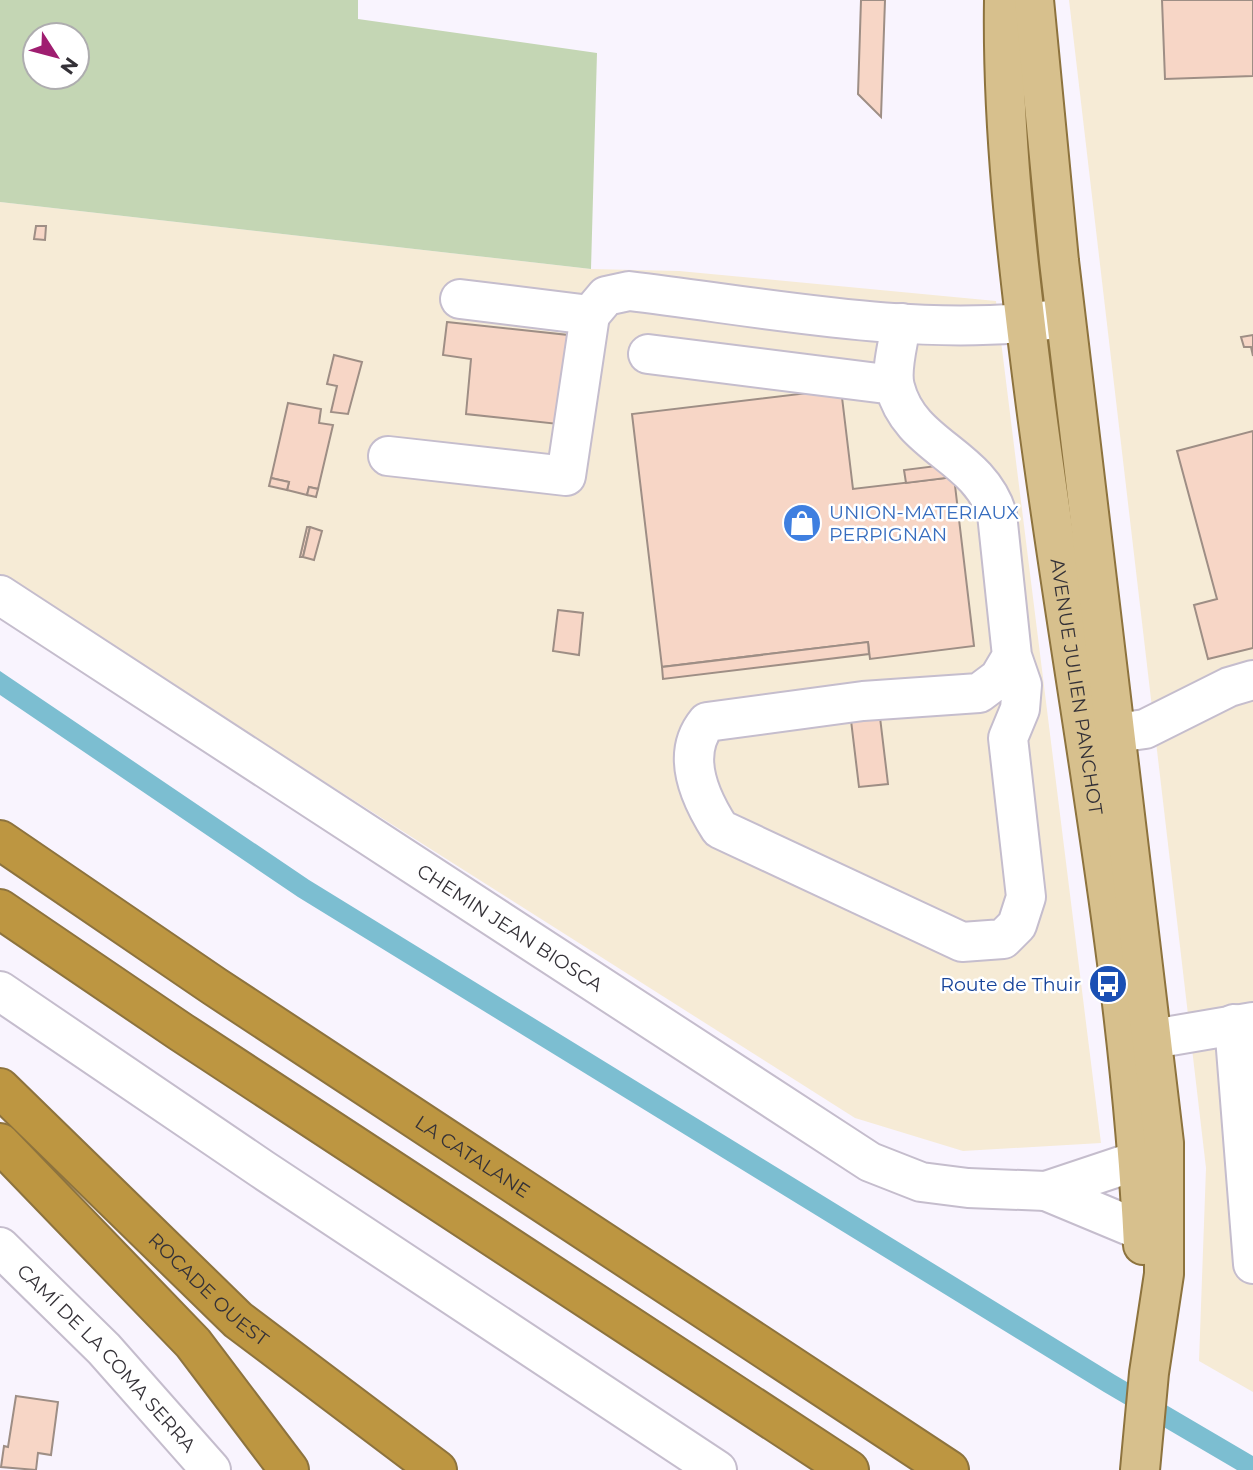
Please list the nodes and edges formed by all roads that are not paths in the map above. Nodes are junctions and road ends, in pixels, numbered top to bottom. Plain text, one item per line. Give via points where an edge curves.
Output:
1 (1004, 0) edge
2 (1034, 0) edge
3 (1059, 261) junction
4 (460, 299) dead end
5 (590, 315) junction
6 (1037, 322) junction
7 (901, 323) junction
8 (648, 354) dead end
9 (894, 385) junction
10 (388, 456) dead end
11 (0, 595) edge
12 (1102, 627) junction
13 (1012, 656) junction
14 (1074, 664) junction
15 (1253, 680) edge
16 (979, 693) junction
17 (1108, 734) junction
18 (1007, 738) junction
19 (1093, 786) junction
20 (0, 840) edge
21 (0, 909) edge
22 (1110, 914) junction
23 (0, 991) edge
24 (1244, 1023) edge
25 (1148, 1038) junction
26 (0, 1088) edge
27 (0, 1143) edge
28 (1150, 1152) junction
29 (1046, 1191) junction
30 (1154, 1195) junction
31 (1142, 1231) junction
32 (0, 1248) edge
33 (1253, 1268) edge
34 (1164, 1273) junction
35 (1149, 1373) junction
36 (1140, 1465) edge
37 (211, 1470) edge
38 (289, 1470) edge
39 (437, 1470) edge
40 (717, 1470) edge
41 (849, 1470) edge
42 (949, 1470) edge

1 - 6 main road, AVENUE JULIEN PANCHOT via 1008,137
2 - 3 main road, AVENUE JULIEN PANCHOT
3 - 6 street
3 - 12 main road, AVENUE JULIEN PANCHOT
4 - 5 street
5 - 7 street via 606,296 629,291
5 - 10 street via 566,477
6 - 7 street via 970,326
6 - 12 street via 1078,564
6 - 14 main road, AVENUE JULIEN PANCHOT via 1051,528
7 - 9 street
8 - 9 street
9 - 13 street via 904,411 924,434 973,473 990,494 997,514
11 - 29 street, CHEMIN JEAN BIOSCA via 870,1162 922,1182
12 - 17 main road, AVENUE JULIEN PANCHOT
13 - 16 street via 999,678
13 - 18 street via 1022,685 1020,709
14 - 17 street
14 - 19 main road, AVENUE JULIEN PANCHOT
15 - 17 street via 1229,687 1145,729
16 - 18 street
16 - 18 street via 863,701 707,722 696,734 694,766 701,800 720,829 961,942 1003,939 1017,925 1026,897
17 - 19 street
17 - 25 main road, AVENUE JULIEN PANCHOT
19 - 22 main road, AVENUE JULIEN PANCHOT
20 - 42 highway, LA CATALANE
21 - 41 highway
22 - 25 street via 1132,973
22 - 28 main road, AVENUE JULIEN PANCHOT via 1126,1042
23 - 40 street
24 - 25 street
24 - 33 street
25 - 28 main road, AVENUE JULIEN PANCHOT
26 - 39 highway, ROCADE OUEST via 238,1320
27 - 38 highway via 193,1343
28 - 29 street, CHEMIN JEAN BIOSCA
28 - 30 street
28 - 31 main road, AVENUE JULIEN PANCHOT
28 - 34 main road, AVENUE JULIEN PANCHOT
29 - 31 street, CHEMIN JEAN BIOSCA
30 - 31 street
30 - 34 street
31 - 35 main road, AVENUE JULIEN PANCHOT
32 - 37 street, CAMÍ DE LA COMA SERRA via 104,1349
34 - 35 main road, AVENUE JULIEN PANCHOT
35 - 36 main road, AVENUE JULIEN PANCHOT

